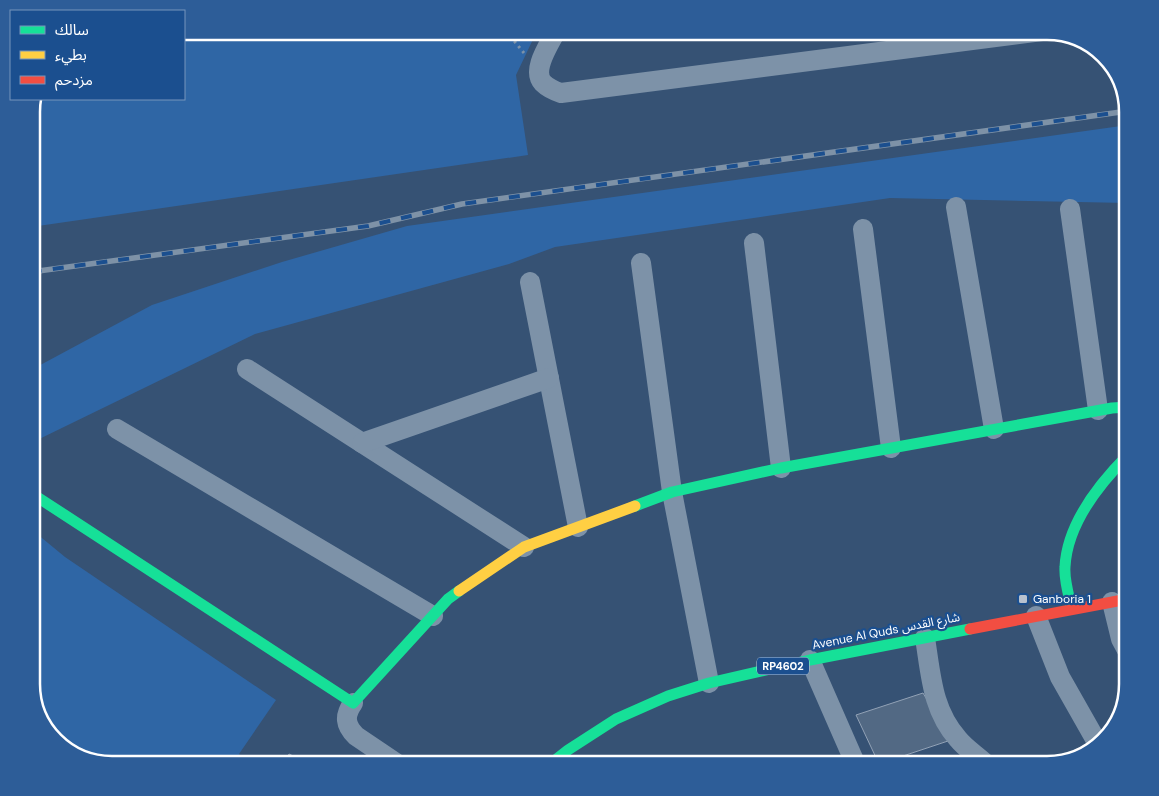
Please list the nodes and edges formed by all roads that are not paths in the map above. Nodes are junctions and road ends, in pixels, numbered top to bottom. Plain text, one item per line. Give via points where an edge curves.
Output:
1 (552, 40) edge
2 (972, 40) edge
3 (956, 207) dead end
4 (1070, 209) dead end
5 (863, 229) dead end
6 (754, 243) dead end
7 (641, 263) dead end
8 (530, 282) dead end
9 (247, 369) dead end
10 (549, 378) junction
11 (1119, 408) edge
12 (1098, 410) junction
13 (117, 429) dead end
14 (994, 429) junction
15 (362, 443) junction
16 (891, 448) junction
17 (1119, 463) edge
18 (781, 468) junction
19 (672, 492) junction
20 (40, 499) edge
21 (578, 527) junction
22 (524, 547) junction
23 (1119, 601) edge
24 (1072, 609) junction
25 (433, 616) junction
26 (1036, 616) junction
27 (925, 638) junction
28 (810, 660) junction
29 (709, 683) junction
30 (353, 703) junction
31 (1095, 738) edge
32 (386, 756) edge
33 (560, 756) edge
34 (852, 756) edge
35 (976, 756) edge

1 - 2 street via 540,64 539,78 550,89 561,93
3 - 14 street
4 - 12 street
5 - 16 street
6 - 18 street
7 - 19 street
8 - 10 street
9 - 15 street
10 - 15 street
10 - 21 street
11 - 12 street
12 - 14 street
13 - 25 street
14 - 16 street
15 - 22 street
16 - 18 street
17 - 24 street via 1088,504 1072,535 1065,570
18 - 19 street
19 - 21 street
19 - 29 street
20 - 30 street
21 - 22 street
22 - 25 street via 448,600
23 - 24 street, Avenue Al Quds شارع القدس / RP4602
24 - 26 street, Avenue Al Quds شارع القدس / RP4602
25 - 30 street
26 - 27 street, Avenue Al Quds شارع القدس / RP4602
26 - 31 street via 1060,677
27 - 28 street, Avenue Al Quds شارع القدس / RP4602
27 - 35 street via 937,705 943,720 959,741
28 - 29 street, Avenue Al Quds شارع القدس / RP4602
28 - 34 street
29 - 33 street, Avenue Al Quds شارع القدس / RP4602 via 668,696 616,719
30 - 32 street via 347,714 351,732

